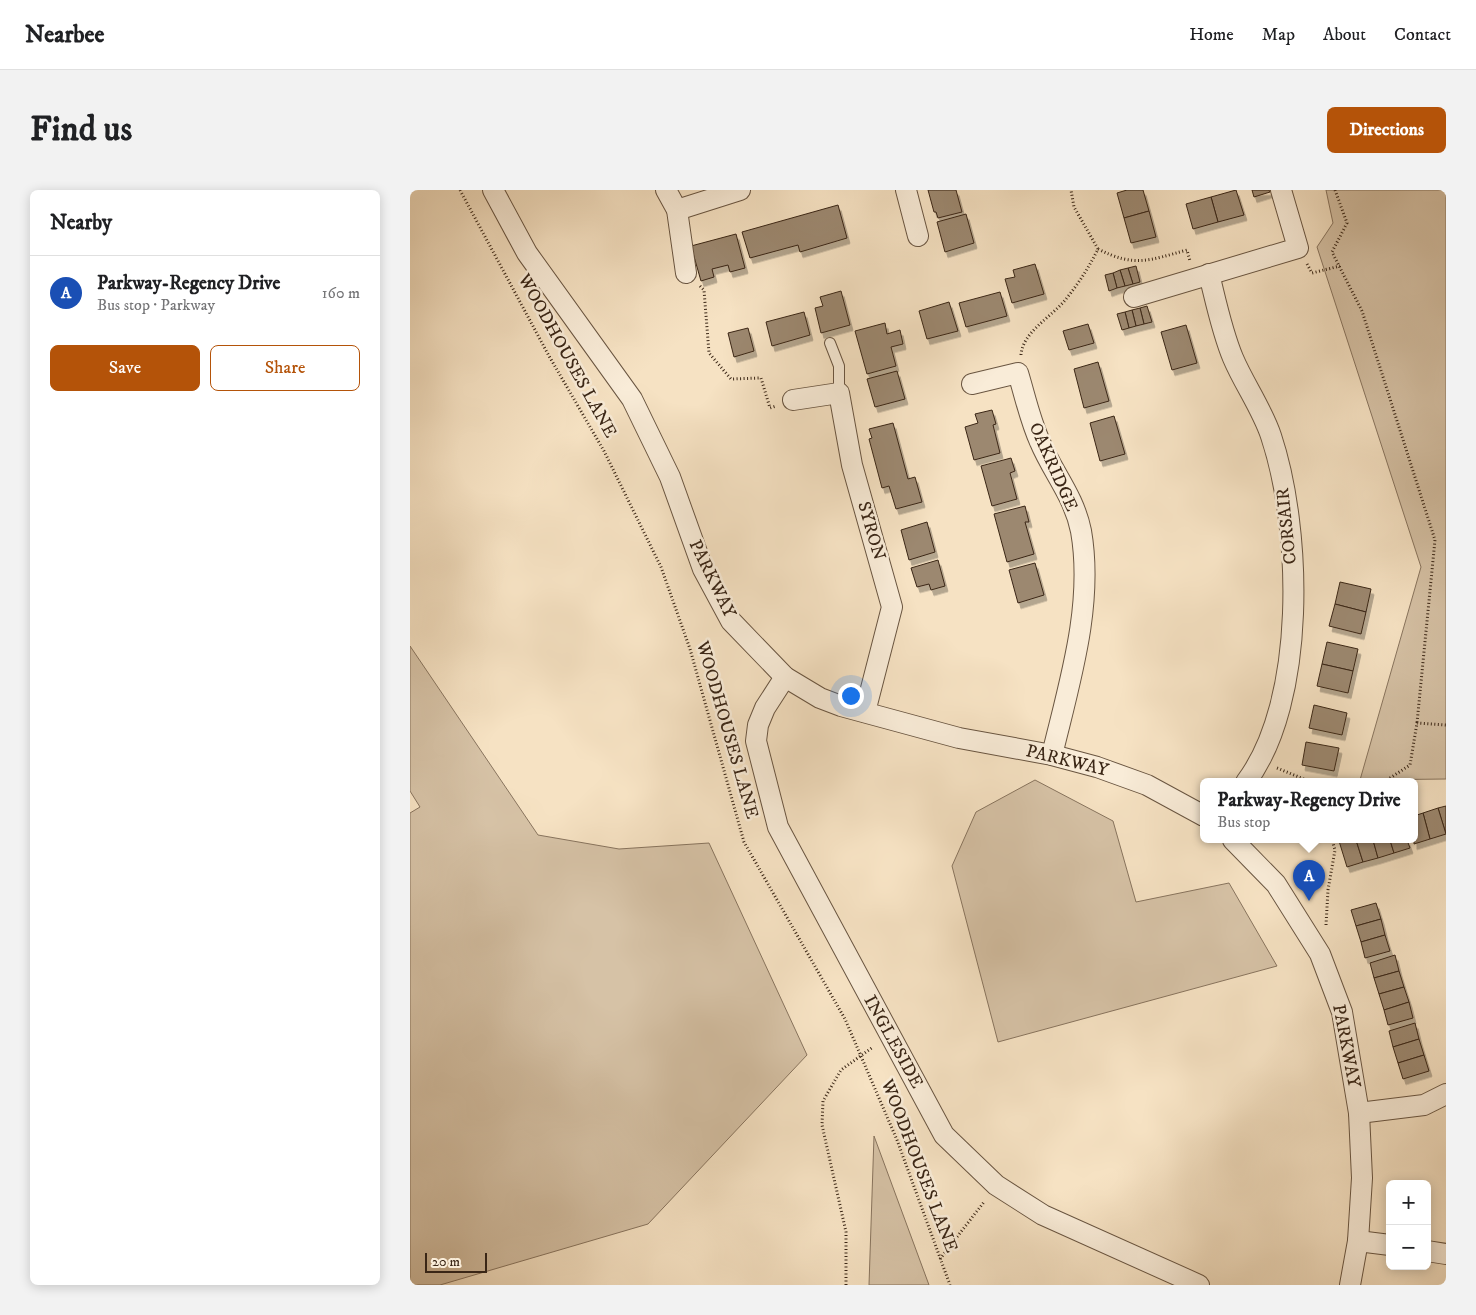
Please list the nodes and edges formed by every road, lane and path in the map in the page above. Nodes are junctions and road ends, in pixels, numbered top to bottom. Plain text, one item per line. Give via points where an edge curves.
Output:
1 (460, 190) edge
2 (493, 190) edge
3 (666, 190) edge
4 (740, 190) edge
5 (906, 190) edge
6 (1071, 190) edge
7 (1281, 190) edge
8 (1335, 190) edge
9 (677, 210) junction
10 (918, 236) dead end
11 (1298, 248) junction
12 (1098, 249) junction
13 (1340, 266) junction
14 (686, 273) joint
15 (1202, 276) junction
16 (1134, 297) dead end
17 (830, 343) dead end
18 (1018, 373) junction
19 (972, 384) dead end
20 (839, 393) junction
21 (793, 400) joint
22 (785, 677) junction
23 (865, 712) junction
24 (1417, 723) junction
25 (1446, 725) edge
26 (1052, 755) junction
27 (1260, 761) junction
28 (1249, 778) edge
29 (1301, 778) edge
30 (1390, 778) edge
31 (1200, 814) edge
32 (1236, 843) edge
33 (1333, 843) edge
34 (1320, 954) junction
35 (861, 1055) junction
36 (1446, 1094) edge
37 (1359, 1113) junction
38 (996, 1185) junction
39 (1358, 1241) junction
40 (1386, 1244) edge
41 (1431, 1252) edge
42 (1446, 1254) edge
43 (940, 1259) junction
44 (846, 1285) edge
45 (950, 1285) edge
46 (1199, 1285) edge
47 (1350, 1285) edge

1 - 35 path, WOODHOUSES LANE via 604,451 661,566 690,649 744,842 845,1019
2 - 22 street, PARKWAY via 527,253 632,399 670,477 703,568 731,621
3 - 9 street
4 - 9 street
5 - 10 street
6 - 12 path via 1074,207
7 - 11 street
8 - 13 path via 1347,223 1332,252
9 - 14 street
11 - 13 path via 1312,274
11 - 15 street
12 - 15 path via 1117,259 1132,262 1187,250
12 - 18 path via 1086,272 1064,301 1022,345
13 - 24 path via 1362,311 1435,540
14 - 21 path via 704,290 709,353 714,360 731,379 761,378 770,408
15 - 16 street
15 - 27 street, CORSAIR via 1232,356 1270,435 1283,481 1289,528 1293,614 1289,657 1281,705
17 - 20 lane via 839,366
18 - 19 street
18 - 26 street, OAKRIDGE via 1040,443 1067,489 1080,531 1084,603
20 - 21 street
20 - 23 street, SYRON via 852,465 892,607
22 - 23 street, PARKWAY via 820,698
22 - 38 street, INGLESIDE via 765,708 756,741 778,827 944,1135
23 - 26 street, PARKWAY via 959,738
24 - 25 path
24 - 30 path via 1410,765
26 - 31 street, PARKWAY via 1148,785
27 - 28 street, CORSAIR
27 - 29 path
32 - 34 street, PARKWAY via 1276,884
33 - 34 path via 1335,850 1327,897 1328,917
34 - 37 street, PARKWAY via 1342,1012
35 - 43 path, WOODHOUSES LANE via 897,1140
35 - 44 path via 841,1070 823,1102 822,1125 846,1232
36 - 37 street via 1424,1105
37 - 39 street, PARKWAY via 1362,1178
38 - 43 path
38 - 46 street, INGLESIDE via 1043,1215
39 - 40 street
39 - 47 street, PARKWAY
41 - 42 street
43 - 45 path, WOODHOUSES LANE

